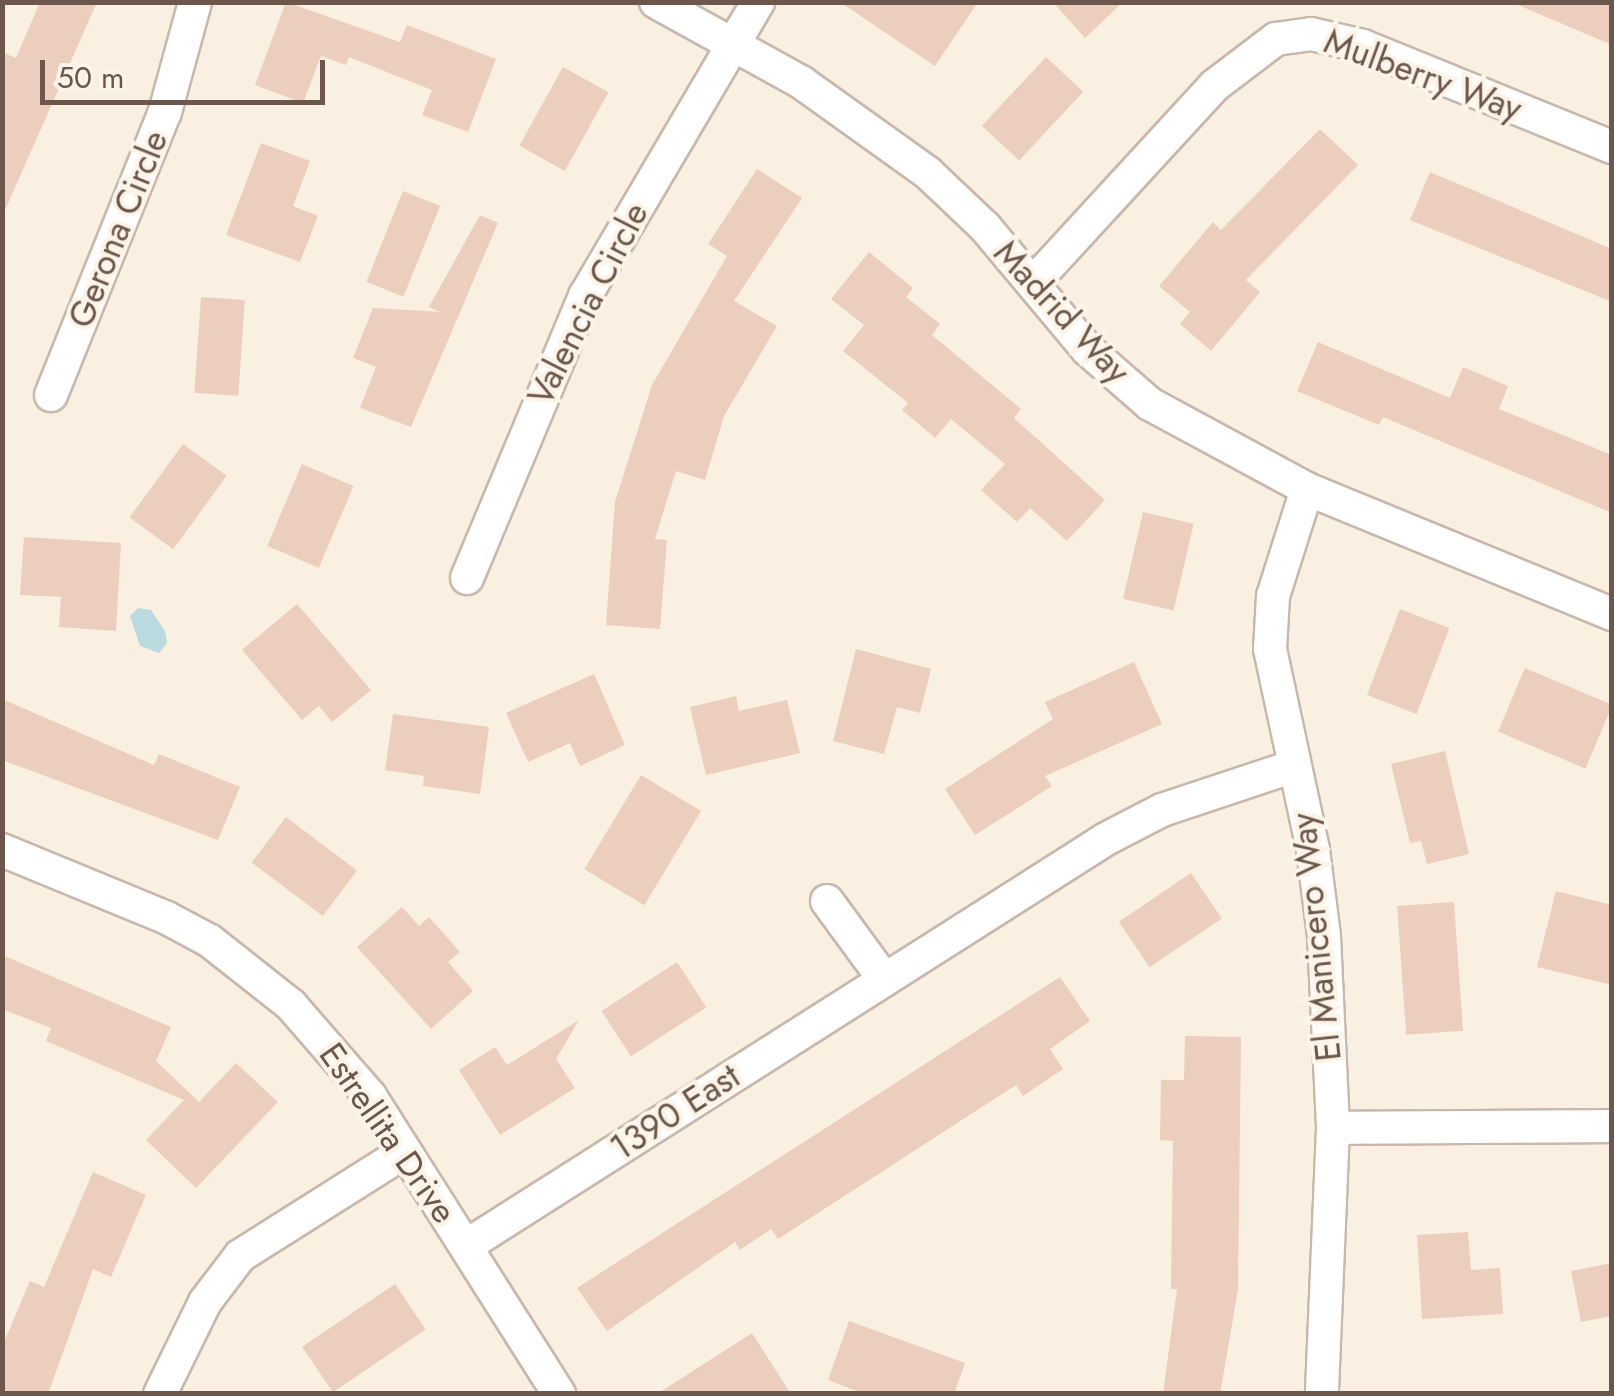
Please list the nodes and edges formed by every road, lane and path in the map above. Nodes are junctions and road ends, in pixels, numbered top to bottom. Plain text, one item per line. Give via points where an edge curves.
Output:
1 (195, 2) edge
2 (656, 2) edge
3 (758, 2) edge
4 (735, 44) junction
5 (1612, 147) edge
6 (1032, 283) junction
7 (51, 395) dead end
8 (1307, 489) junction
9 (468, 578) dead end
10 (1612, 614) edge
11 (1294, 766) junction
12 (2, 850) edge
13 (827, 901) dead end
14 (884, 978) junction
15 (1608, 1126) dead end
16 (1333, 1128) junction
17 (404, 1153) junction
18 (466, 1246) junction
19 (160, 1394) edge
20 (559, 1394) edge
21 (1322, 1394) edge

1 - 7 street, Gerona Circle via 165,112
2 - 4 street, Madrid Way
3 - 4 street, Valencia Circle
4 - 6 street, Madrid Way via 801,82 928,174
4 - 9 street, Valencia Circle via 585,296
5 - 6 street, Mulberry Way via 1363,46 1310,34 1276,38 1214,86
6 - 8 street, Madrid Way via 1088,350 1150,404
8 - 10 street, Madrid Way
8 - 11 street, El Manicero Way via 1273,596 1270,649
11 - 14 street, 1390 East via 1162,810
11 - 16 street, El Manicero Way via 1324,936
12 - 17 street, Estrellita Drive via 166,918 251,971 332,1046
13 - 14 street
14 - 18 street, 1390 East
15 - 16 street
16 - 21 street, El Manicero Way
17 - 18 street, Estrellita Drive
17 - 19 street via 240,1256 205,1302
18 - 20 street, Estrellita Drive

